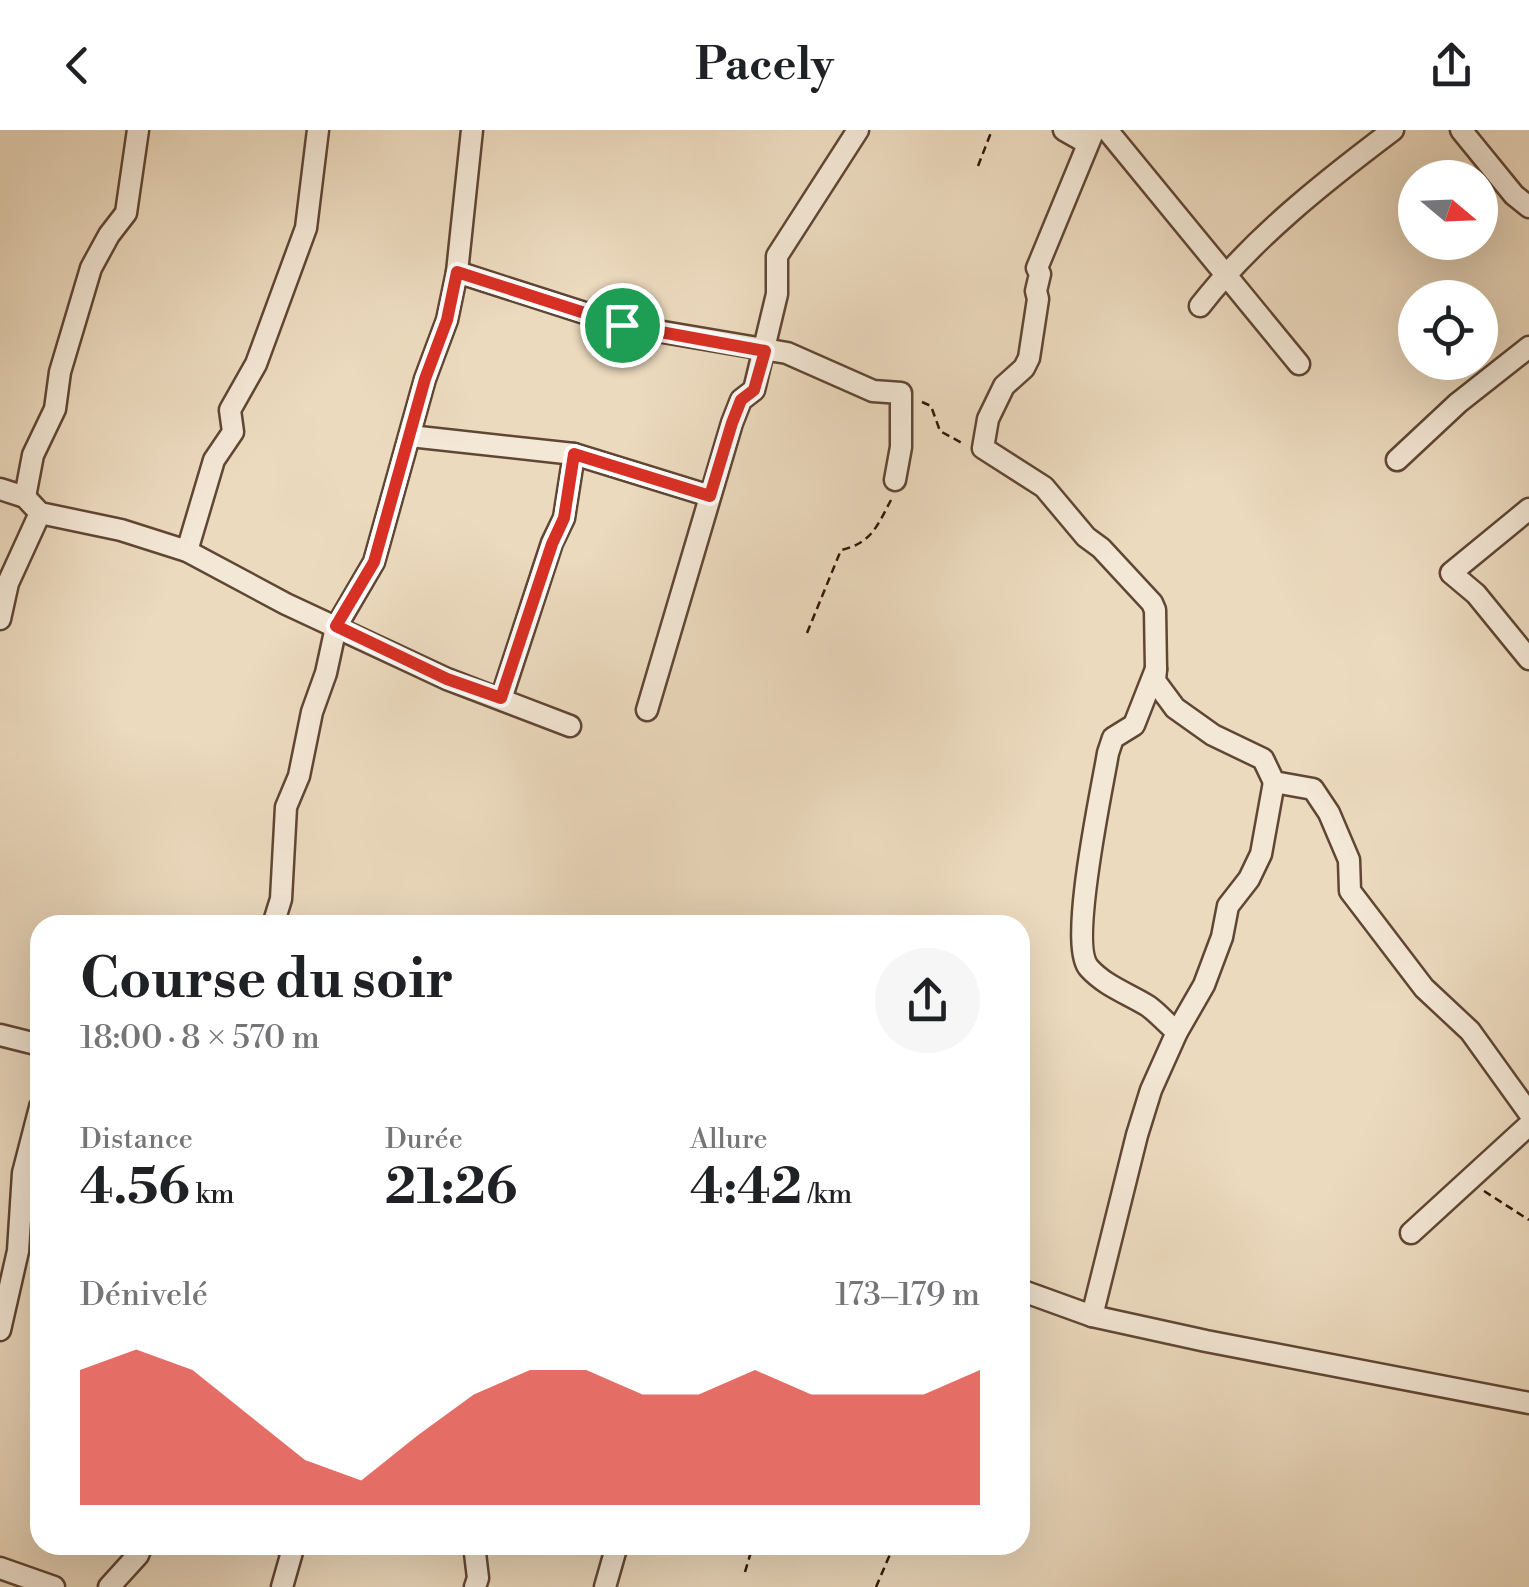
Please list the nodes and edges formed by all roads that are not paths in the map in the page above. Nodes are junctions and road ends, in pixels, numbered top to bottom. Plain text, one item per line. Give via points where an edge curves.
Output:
1 (138, 130) edge
2 (318, 130) edge
3 (472, 130) edge
4 (858, 130) edge
5 (1064, 130) edge
6 (1108, 130) edge
7 (1393, 130) edge
8 (1461, 130) edge
9 (1091, 136) edge
10 (1529, 207) edge
11 (457, 272) junction
12 (1226, 273) junction
13 (1200, 306) dead end
14 (1529, 347) edge
15 (765, 351) junction
16 (1299, 364) dead end
17 (410, 436) junction
18 (574, 454) junction
19 (1397, 460) dead end
20 (895, 480) road end
21 (0, 490) edge
22 (710, 496) junction
23 (32, 505) junction
24 (1529, 509) edge
25 (187, 551) junction
26 (0, 619) edge
27 (336, 626) junction
28 (1529, 659) edge
29 (1156, 669) junction
30 (501, 698) junction
31 (647, 710) dead end
32 (570, 726) dead end
33 (1274, 782) junction
34 (276, 915) edge
35 (1177, 1032) junction
36 (0, 1035) edge
37 (30, 1042) edge
38 (1529, 1114) edge
39 (1529, 1124) edge
40 (30, 1146) edge
41 (1411, 1232) dead end
42 (1030, 1294) edge
43 (1092, 1316) junction
44 (0, 1330) edge
45 (1529, 1403) edge
46 (138, 1555) edge
47 (291, 1555) edge
48 (475, 1555) edge
49 (614, 1555) edge
50 (0, 1568) edge
51 (54, 1587) edge
52 (109, 1587) edge
53 (282, 1587) edge
54 (475, 1587) edge
55 (605, 1587) edge

1 - 23 street via 126,213 91,268 54,409 33,455
2 - 25 street via 306,228 256,364 230,410 233,432 214,460
3 - 11 street
4 - 15 street via 776,256 777,294
5 - 9 street
6 - 12 street
7 - 12 street
8 - 10 street
9 - 29 street via 1037,268 1029,358 1004,386 983,448 1044,487 1152,603
11 - 15 street via 622,325
11 - 17 street
12 - 13 street
12 - 16 street
14 - 19 street
15 - 20 street via 787,353 873,391 900,394 902,447
15 - 22 street via 754,390 736,412
17 - 18 street
17 - 27 street via 374,562
18 - 22 street
18 - 30 street via 564,518
21 - 23 street
22 - 31 street
23 - 25 street
23 - 26 street
24 - 28 street via 1451,573
25 - 27 street
27 - 30 street
27 - 34 street via 286,807
29 - 33 street via 1156,681 1174,708 1263,759
29 - 35 street via 1134,725 1113,738 1108,753 1080,925 1088,967
30 - 32 street
33 - 35 street via 1261,854 1228,906 1204,985
33 - 38 street via 1313,789 1349,860 1350,890 1424,988 1470,1031
35 - 43 street via 1136,1135
36 - 37 street
39 - 41 street
40 - 44 street via 18,1251
42 - 43 street
43 - 45 street
46 - 52 street
47 - 53 street
48 - 54 street
49 - 55 street
50 - 51 street

